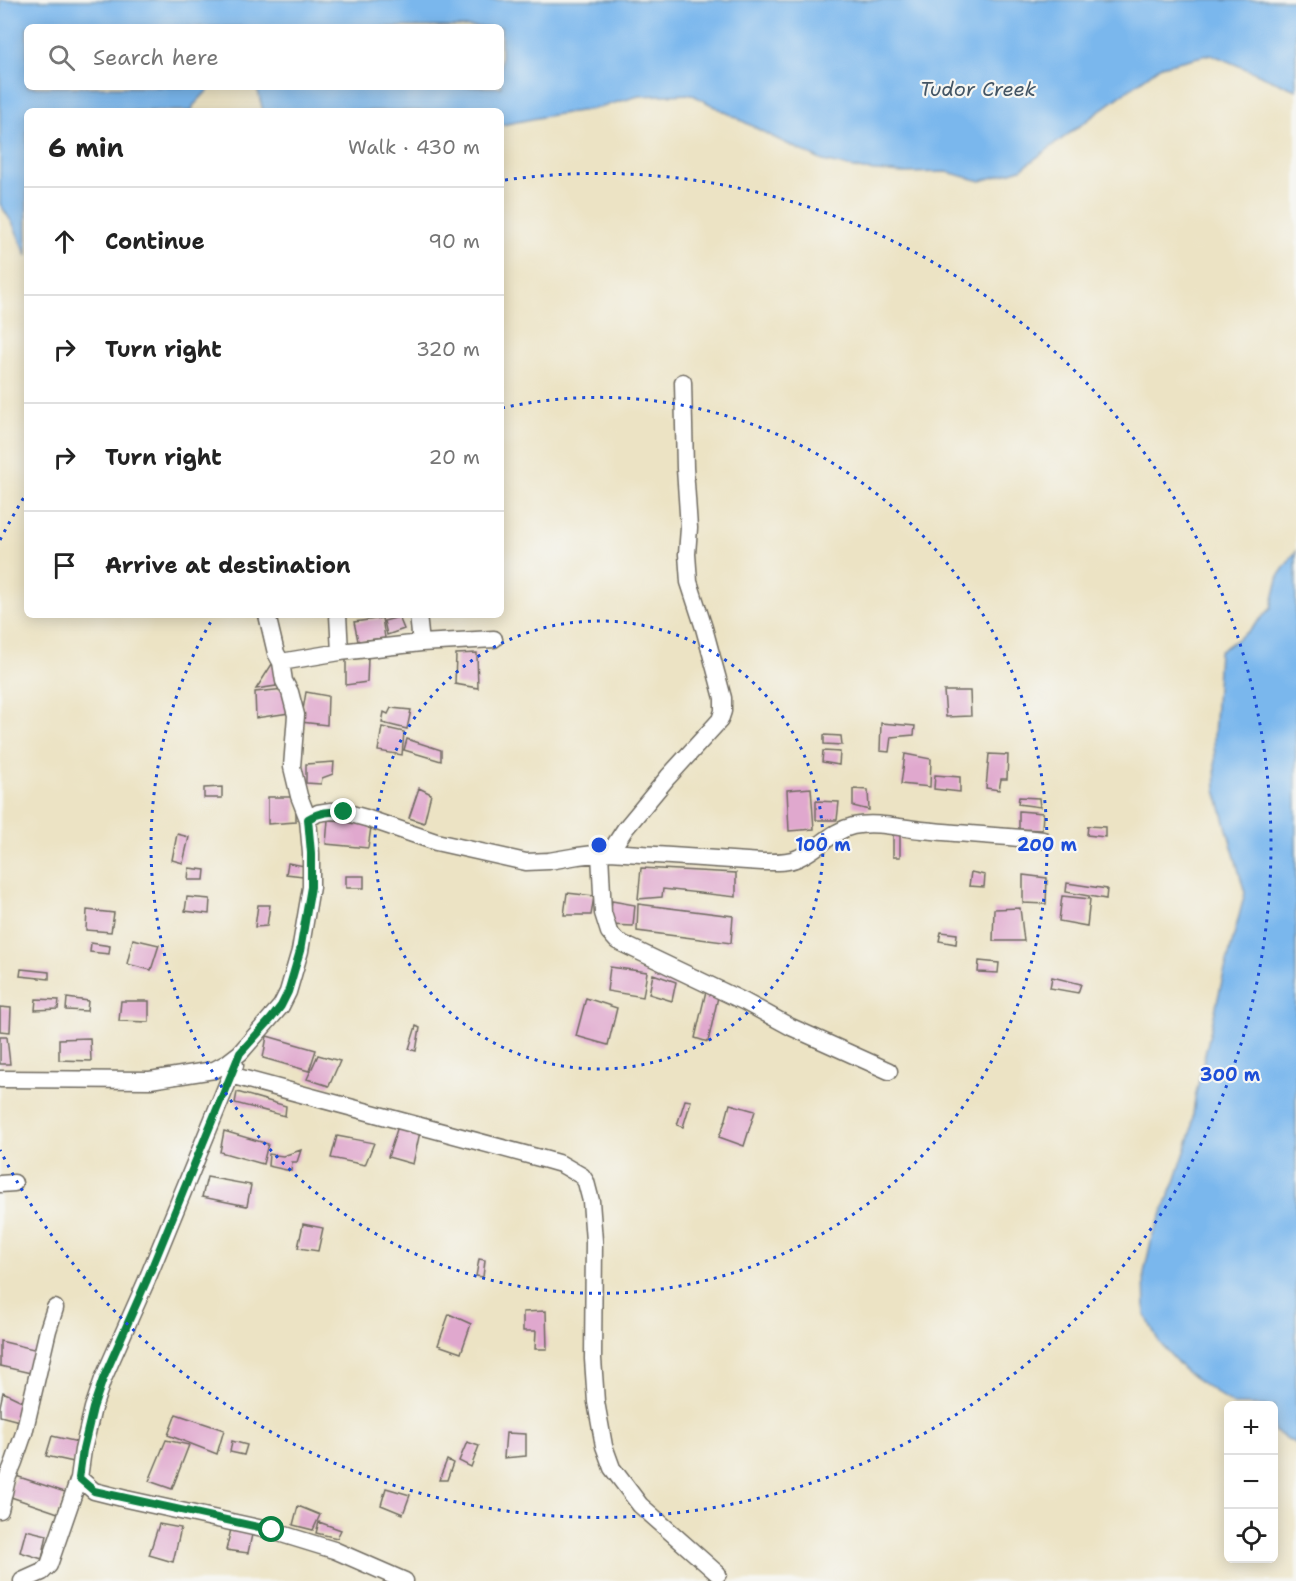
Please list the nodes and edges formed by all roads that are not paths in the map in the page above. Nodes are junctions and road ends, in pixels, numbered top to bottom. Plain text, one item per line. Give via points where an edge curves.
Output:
1 (683, 382) dead end
2 (268, 618) edge
3 (338, 618) edge
4 (418, 618) edge
5 (494, 639) dead end
6 (421, 643) junction
7 (340, 652) junction
8 (281, 662) junction
9 (308, 819) junction
10 (1042, 840) dead end
11 (605, 853) junction
12 (240, 1053) junction
13 (890, 1071) dead end
14 (231, 1075) junction
15 (0, 1079) edge
16 (55, 1308) dead end
17 (79, 1478) junction
18 (0, 1510) edge
19 (718, 1574) dead end
20 (22, 1581) edge
21 (405, 1581) edge

1 - 11 street via 688,582 723,698 723,711 720,720
2 - 8 street
3 - 7 street
4 - 6 street
5 - 6 street
6 - 7 street
7 - 8 street
8 - 9 street via 296,715 292,767
9 - 11 street via 318,813 344,812 436,842 526,862
9 - 12 street via 311,887 300,951 281,1006
10 - 11 street via 856,825 838,830 812,850 786,862
11 - 13 street via 603,913 609,932 617,941 790,1027
12 - 14 street
12 - 15 street via 214,1070 150,1080
14 - 17 street via 103,1379
14 - 19 street via 561,1164 582,1176 591,1201 593,1359 604,1446 612,1468 640,1505
16 - 18 street
17 - 20 street via 49,1565
17 - 21 street via 94,1491 272,1530 334,1550

